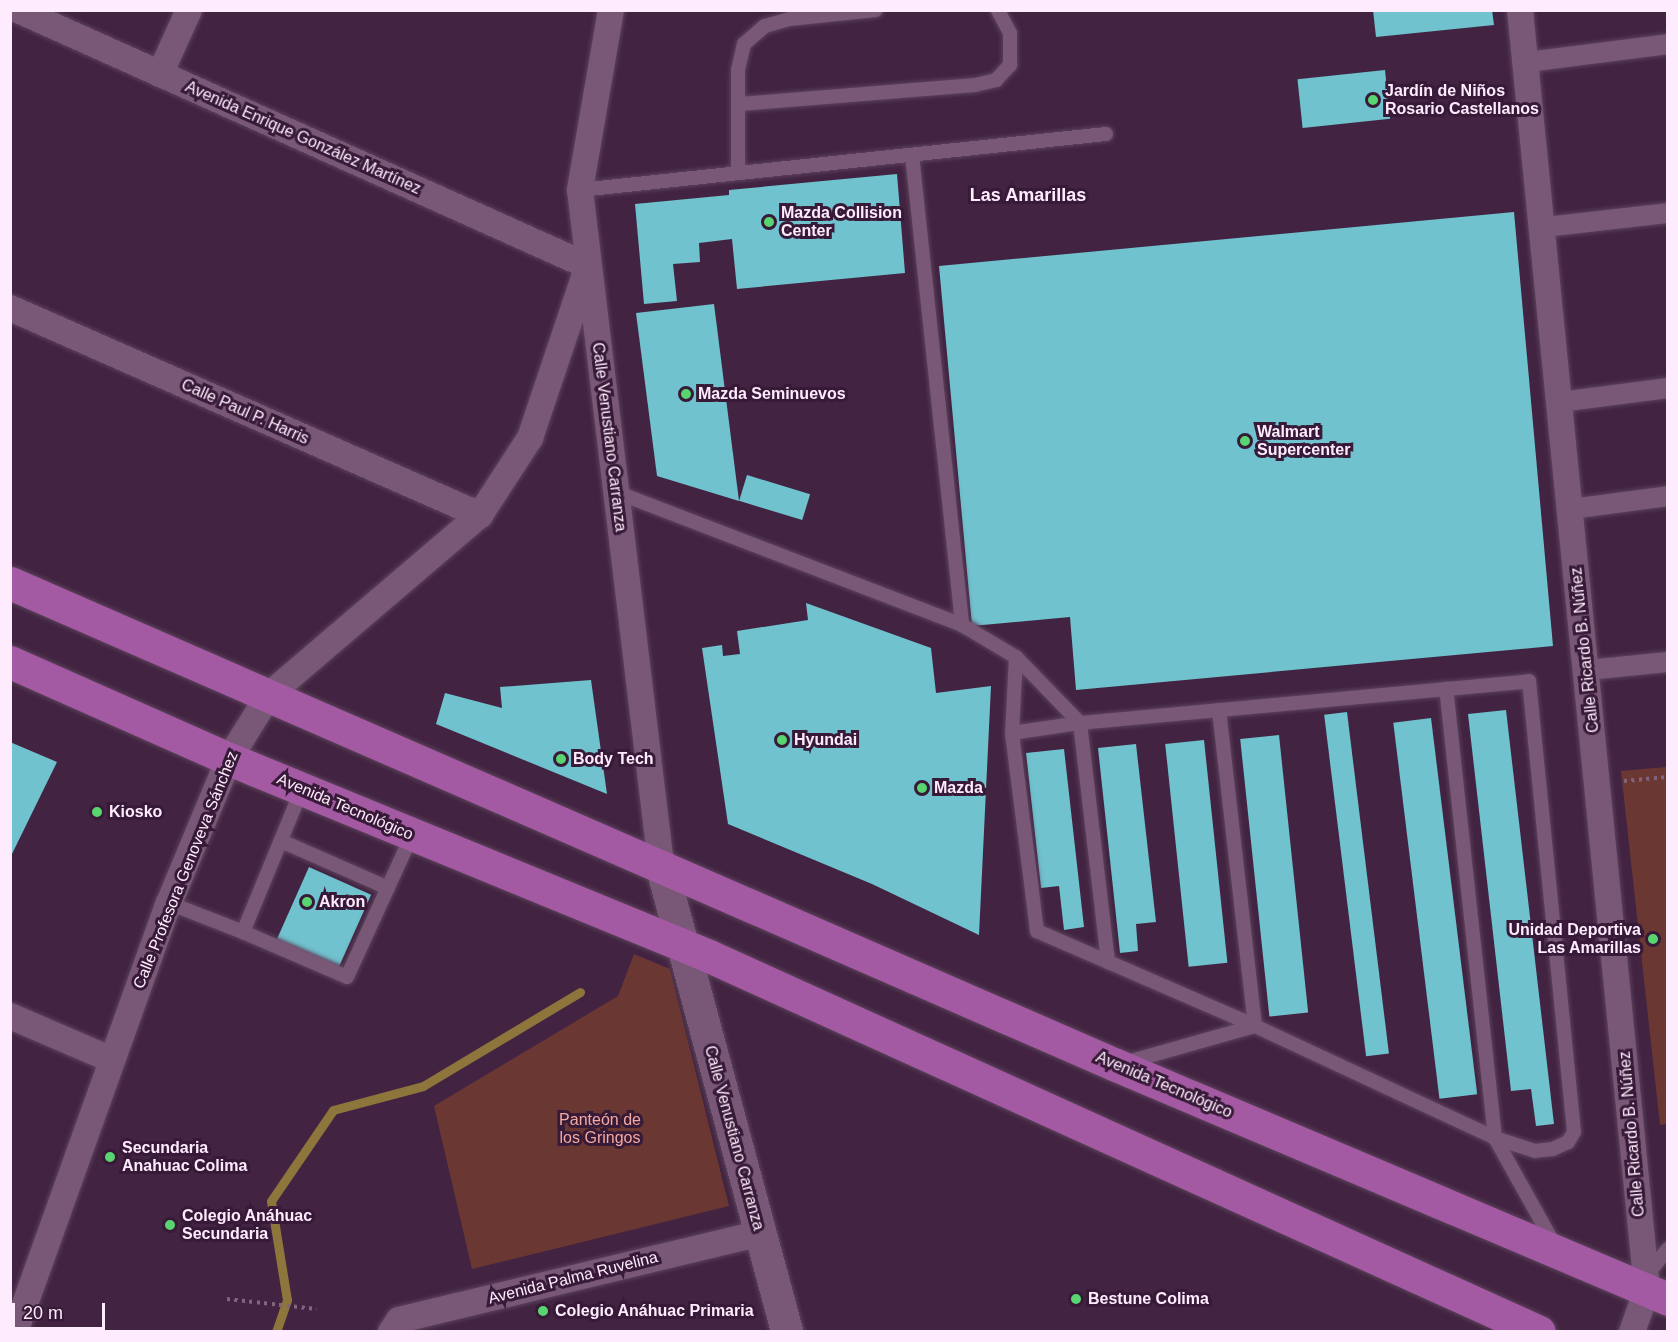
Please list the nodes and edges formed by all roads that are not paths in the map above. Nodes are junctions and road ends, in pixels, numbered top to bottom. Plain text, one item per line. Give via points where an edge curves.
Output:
1 (18, 10) edge
2 (189, 10) edge
3 (610, 10) edge
4 (876, 10) edge
5 (998, 10) edge
6 (1520, 10) edge
7 (1668, 44) edge
8 (1528, 62) junction
9 (160, 74) junction
10 (740, 104) junction
11 (1106, 134) dead end
12 (912, 155) junction
13 (738, 173) junction
14 (580, 190) junction
15 (1668, 213) edge
16 (1545, 227) junction
17 (588, 266) junction
18 (10, 309) edge
19 (1668, 388) edge
20 (1560, 402) junction
21 (616, 492) junction
22 (1668, 496) edge
23 (1571, 509) junction
24 (480, 515) junction
25 (10, 583) edge
26 (962, 626) junction
27 (1016, 657) junction
28 (10, 662) edge
29 (1668, 662) edge
30 (1588, 670) junction
31 (1446, 689) junction
32 (269, 694) junction
33 (1219, 710) junction
34 (1080, 723) junction
35 (1012, 733) junction
36 (229, 759) junction
37 (302, 788) junction
38 (412, 835) junction
39 (281, 841) junction
40 (663, 865) junction
41 (388, 888) junction
42 (169, 903) junction
43 (243, 932) junction
44 (695, 951) junction
45 (1108, 962) junction
46 (10, 1016) edge
47 (1255, 1026) junction
48 (112, 1060) junction
49 (1116, 1065) junction
50 (1495, 1138) junction
51 (760, 1233) junction
52 (1668, 1249) edge
53 (1559, 1253) junction
54 (1653, 1288) edge
55 (15, 1332) edge
56 (391, 1332) edge
57 (787, 1332) edge
58 (1539, 1332) edge
59 (1632, 1332) edge

1 - 9 street, Avenida Enrique González Martínez
2 - 9 street
3 - 14 street, Calle Venustiano Carranza
4 - 10 lane via 789,19 765,26 744,44 738,70
5 - 10 lane via 1010,33 1010,65 996,80 975,85
6 - 8 street, Calle Ricardo B. Núñez
7 - 8 street
8 - 16 street, Calle Ricardo B. Núñez
9 - 17 street, Avenida Enrique González Martínez
10 - 13 lane
11 - 12 lane
12 - 13 lane
12 - 26 lane
13 - 14 lane
14 - 17 street, Calle Venustiano Carranza
15 - 16 street
16 - 20 street, Calle Ricardo B. Núñez
17 - 21 street, Calle Venustiano Carranza
17 - 24 street, Calle Profesora Genoveva Sánchez via 530,438
18 - 24 street, Calle Paul P. Harris
19 - 20 street
20 - 23 street, Calle Ricardo B. Núñez
21 - 26 lane
21 - 40 street, Calle Venustiano Carranza
22 - 23 street
23 - 30 street, Calle Ricardo B. Núñez
24 - 32 street, Calle Profesora Genoveva Sánchez
25 - 32 main road, Avenida Tecnológico
26 - 27 lane
27 - 34 lane
27 - 35 lane
28 - 36 main road, Avenida Tecnológico
29 - 30 street
30 - 54 street, Calle Ricardo B. Núñez
31 - 33 lane
31 - 50 lane
31 - 50 lane via 1529,681 1574,1132 1568,1142 1536,1151
32 - 36 street, Calle Profesora Genoveva Sánchez
32 - 40 main road, Avenida Tecnológico
33 - 34 lane
33 - 47 lane
34 - 35 lane
34 - 45 lane
35 - 45 lane via 1037,931
36 - 37 main road, Avenida Tecnológico
36 - 42 street, Calle Profesora Genoveva Sánchez
37 - 38 main road, Avenida Tecnológico
37 - 39 lane
38 - 41 lane
38 - 44 main road, Avenida Tecnológico
39 - 41 lane
39 - 43 lane
40 - 44 street, Calle Venustiano Carranza
40 - 49 main road, Avenida Tecnológico
41 - 43 lane via 347,977
42 - 43 lane
42 - 48 street, Calle Profesora Genoveva Sánchez
44 - 51 street, Calle Venustiano Carranza
44 - 58 main road, Avenida Tecnológico
45 - 47 lane
46 - 48 street
47 - 49 lane
47 - 50 lane
48 - 55 street, Calle Profesora Genoveva Sánchez
49 - 53 main road, Avenida Tecnológico
50 - 53 lane
51 - 56 street, Avenida Palma Ruvelina via 399,1320
51 - 57 street, Calle Venustiano Carranza
52 - 54 lane
53 - 54 main road, Avenida Tecnológico
54 - 59 street

